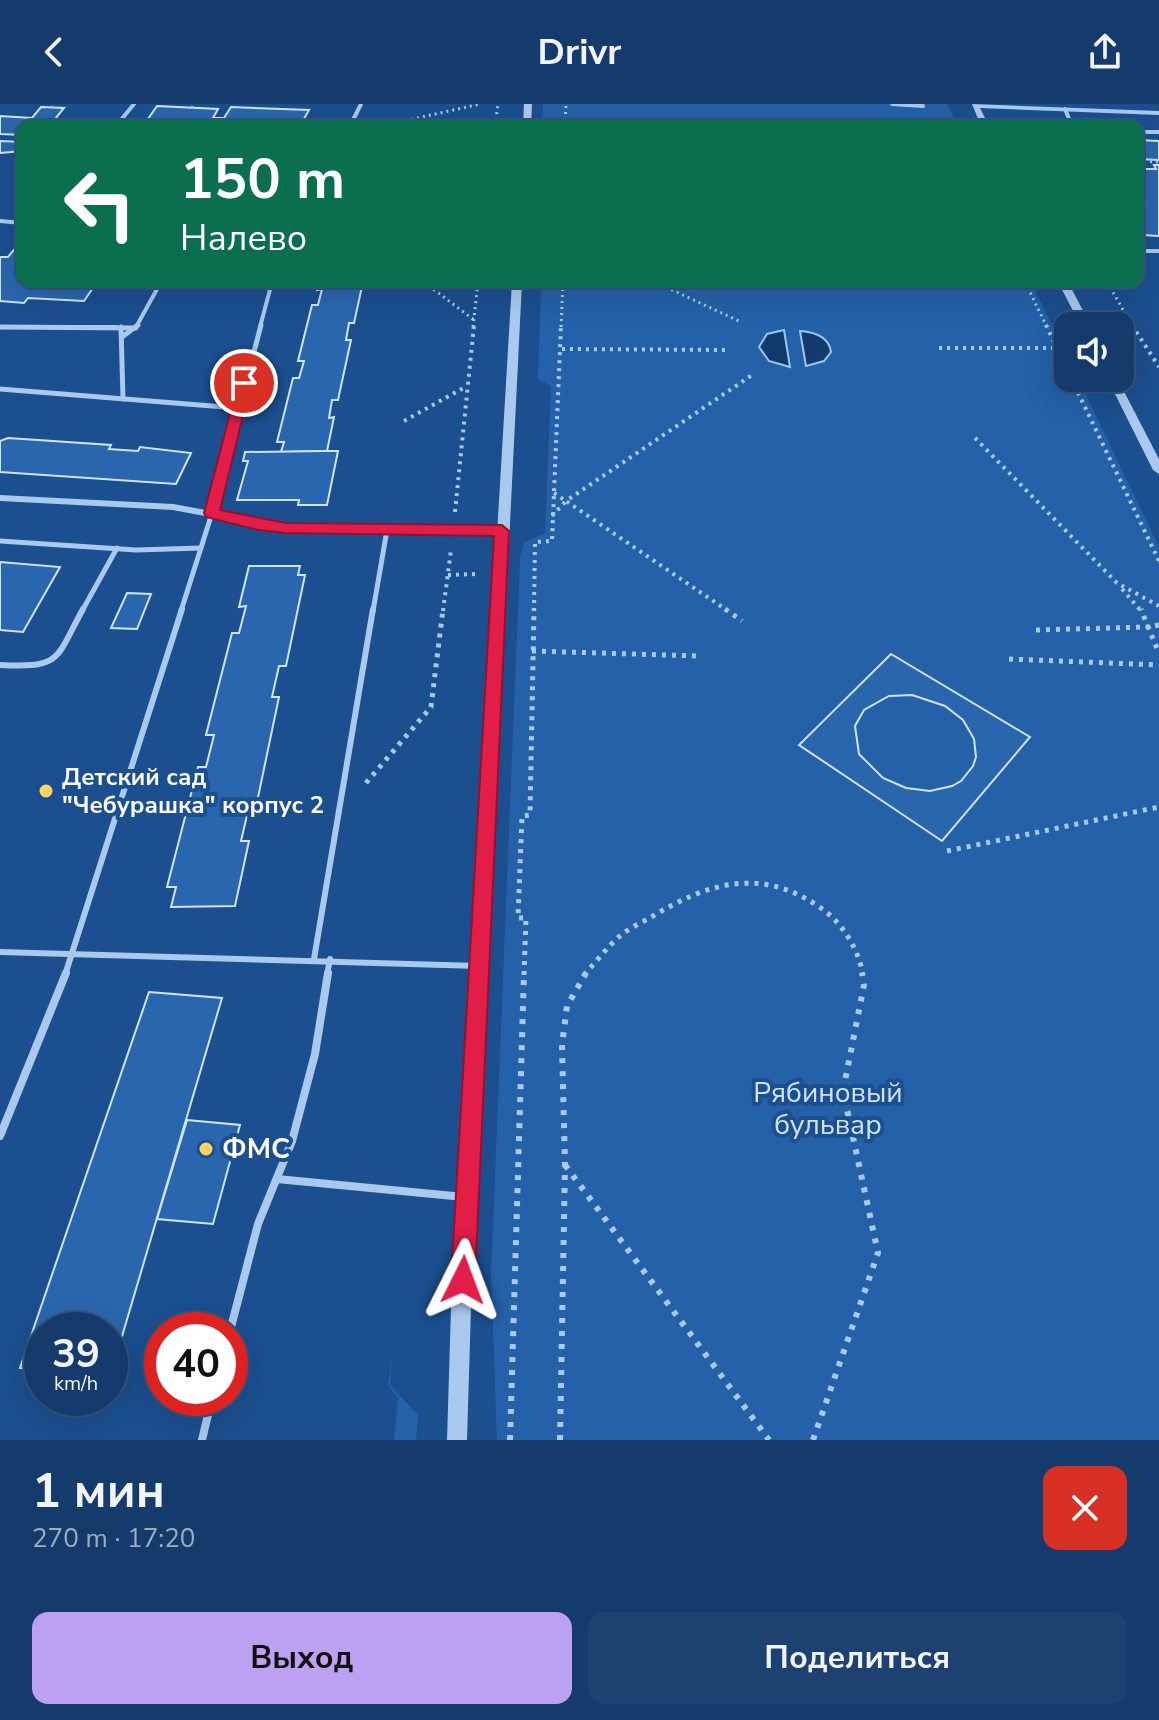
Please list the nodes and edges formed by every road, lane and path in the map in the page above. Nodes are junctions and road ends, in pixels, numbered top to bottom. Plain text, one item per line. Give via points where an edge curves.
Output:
1 (134, 104) edge
2 (480, 104) edge
3 (892, 104) edge
4 (975, 105) edge
5 (923, 106) edge
6 (1065, 109) junction
7 (1159, 113) edge
8 (121, 120) edge
9 (409, 120) edge
10 (1070, 120) edge
11 (158, 288) edge
12 (270, 288) edge
13 (432, 288) edge
14 (477, 288) edge
15 (517, 288) edge
16 (563, 288) edge
17 (668, 288) edge
18 (1028, 288) edge
19 (1066, 288) edge
20 (1110, 288) edge
21 (1079, 312) edge
22 (474, 320) junction
23 (741, 322) dead end
24 (0, 327) edge
25 (121, 327) junction
26 (136, 328) junction
27 (122, 337) junction
28 (1054, 342) edge
29 (939, 348) dead end
30 (1054, 348) edge
31 (562, 349) junction
32 (729, 350) dead end
33 (1159, 367) edge
34 (752, 375) dead end
35 (467, 386) junction
36 (0, 389) edge
37 (1078, 392) edge
38 (1119, 392) edge
39 (123, 399) junction
40 (237, 408) junction
41 (404, 421) dead end
42 (975, 438) dead end
43 (1159, 470) edge
44 (554, 493) junction
45 (0, 498) edge
46 (566, 501) junction
47 (212, 513) junction
48 (552, 517) junction
49 (387, 530) junction
50 (453, 530) junction
51 (502, 531) junction
52 (0, 541) edge
53 (117, 548) junction
54 (201, 548) junction
55 (1159, 561) edge
56 (1117, 583) junction
57 (1159, 606) edge
58 (742, 621) dead end
59 (1159, 625) edge
60 (1148, 627) junction
61 (1036, 630) dead end
62 (532, 651) junction
63 (1159, 653) edge
64 (699, 656) dead end
65 (1009, 659) dead end
66 (0, 665) edge
67 (1159, 665) edge
68 (1159, 807) edge
69 (340, 814) junction
70 (947, 851) dead end
71 (0, 952) edge
72 (73, 956) junction
73 (314, 959) junction
74 (330, 959) junction
75 (479, 966) junction
76 (0, 1136) edge
77 (565, 1165) junction
78 (277, 1179) junction
79 (467, 1197) junction
80 (235, 1312) edge
81 (208, 1416) edge
82 (202, 1440) edge
83 (457, 1440) edge
84 (510, 1440) edge
85 (560, 1440) edge
86 (769, 1440) edge
87 (813, 1440) edge

1 - 8 lane
2 - 9 path
3 - 5 street
4 - 6 street
6 - 7 street
6 - 10 lane
11 - 26 lane
12 - 40 lane
13 - 22 path
14 - 22 path
15 - 51 street
16 - 31 path
17 - 23 path
18 - 28 path
19 - 21 street
20 - 33 path
22 - 35 path
24 - 25 lane
25 - 26 lane
25 - 27 lane
26 - 27 lane
27 - 39 lane
29 - 30 path
31 - 32 path
31 - 44 path
34 - 46 path
35 - 41 path
35 - 50 path
36 - 39 lane
37 - 55 path
38 - 43 street
39 - 40 lane
40 - 47 lane
42 - 56 path
44 - 46 path
44 - 48 path
45 - 47 street
46 - 48 path
46 - 58 path
47 - 49 street via 286,528
47 - 54 lane
48 - 62 path via 552,541 535,542
49 - 50 street
49 - 69 lane
50 - 51 street
50 - 69 path via 431,707
51 - 75 street
52 - 53 lane
53 - 54 lane
53 - 66 lane via 56,659 36,667
54 - 72 lane
56 - 57 path
56 - 60 path
59 - 60 path
60 - 61 path
60 - 63 path
62 - 64 path
62 - 84 path via 530,815 522,816 518,918 526,918
65 - 67 path
68 - 70 path
69 - 73 lane
71 - 72 lane
72 - 73 lane
72 - 76 lane
73 - 74 lane
74 - 75 lane
74 - 78 lane via 315,1054
75 - 79 street
77 - 85 path
77 - 86 path
77 - 87 path via 562,1045 567,1006 581,979 621,935 711,886 781,887 832,915 850,939 864,985 843,1091 878,1253
78 - 79 lane
78 - 80 lane via 258,1224
79 - 83 street
81 - 82 lane

